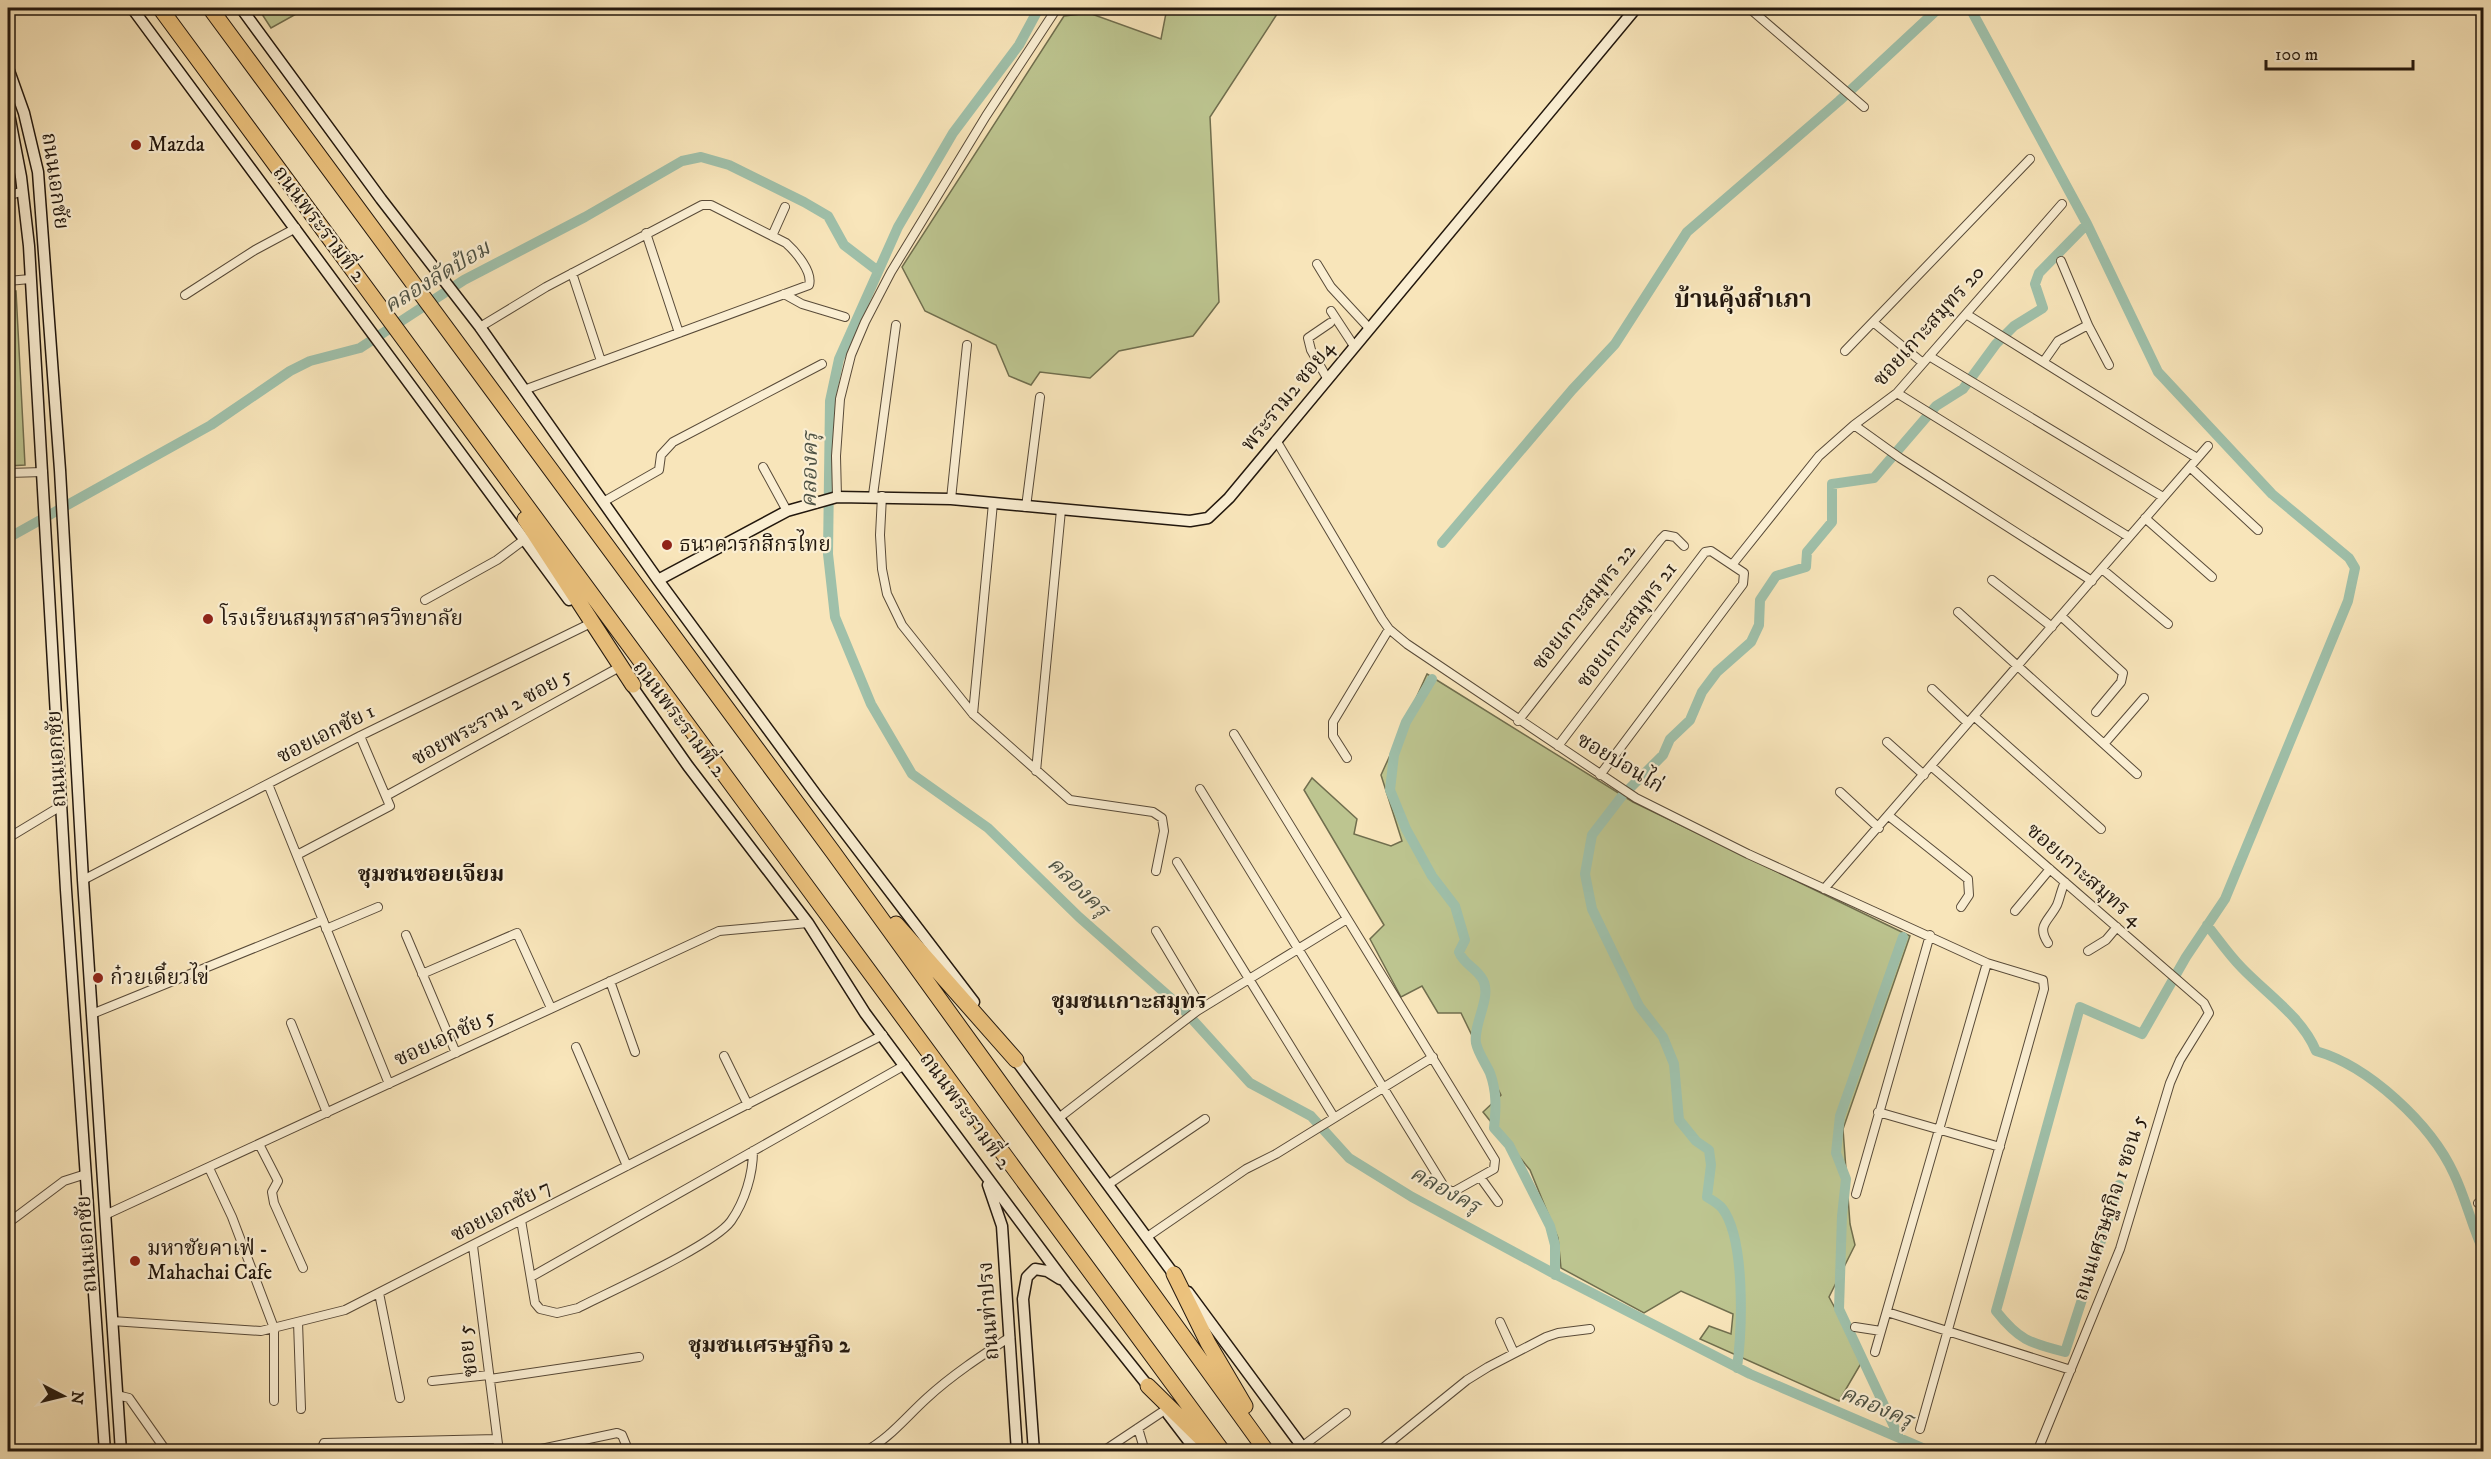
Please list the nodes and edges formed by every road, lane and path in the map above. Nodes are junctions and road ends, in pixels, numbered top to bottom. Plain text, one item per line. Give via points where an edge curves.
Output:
1 (132, 8) edge
2 (160, 8) edge
3 (210, 8) edge
4 (241, 8) edge
5 (1057, 8) edge
6 (1636, 8) edge
7 (1749, 8) edge
8 (8, 68) edge
9 (1861, 105) dead end
10 (8, 110) edge
11 (2030, 159) dead end
12 (23, 191) junction
13 (8, 196) edge
14 (2062, 204) dead end
15 (785, 207) dead end
16 (296, 228) junction
17 (646, 233) junction
18 (772, 236) junction
19 (2061, 261) dead end
20 (1317, 264) dead end
21 (572, 273) junction
22 (46, 277) junction
23 (30, 279) junction
24 (8, 281) edge
25 (784, 294) junction
26 (185, 296) dead end
27 (1331, 311) dead end
28 (1966, 314) junction
29 (845, 316) dead end
30 (1873, 322) junction
31 (1330, 323) dead end
32 (896, 325) dead end
33 (2088, 325) junction
34 (480, 327) junction
35 (1369, 328) junction
36 (678, 333) junction
37 (967, 345) dead end
38 (1354, 346) junction
39 (410, 347) junction
40 (1845, 351) dead end
41 (1926, 359) junction
42 (601, 361) junction
43 (2044, 361) junction
44 (822, 364) dead end
45 (2109, 365) dead end
46 (1327, 378) junction
47 (524, 390) junction
48 (1897, 393) junction
49 (1040, 397) dead end
50 (1854, 425) junction
51 (1276, 440) junction
52 (2208, 446) dead end
53 (2198, 458) junction
54 (763, 467) dead end
55 (2190, 467) junction
56 (43, 472) junction
57 (8, 473) edge
58 (878, 496) junction
59 (835, 497) junction
60 (2163, 497) junction
61 (951, 499) junction
62 (603, 502) junction
63 (993, 503) junction
64 (1026, 507) junction
65 (1061, 510) junction
66 (787, 511) junction
67 (2145, 518) junction
68 (2258, 530) dead end
69 (2129, 537) junction
70 (525, 539) junction
71 (1684, 546) dead end
72 (1732, 565) junction
73 (2102, 569) junction
74 (2212, 577) dead end
75 (658, 580) junction
76 (1992, 580) dead end
77 (2091, 581) junction
78 (425, 600) dead end
79 (1958, 612) dead end
80 (2061, 616) junction
81 (587, 624) junction
82 (2168, 624) dead end
83 (2052, 627) junction
84 (1389, 629) junction
85 (2018, 666) junction
86 (616, 669) junction
87 (633, 685) junction
88 (1932, 689) dead end
89 (2144, 698) dead end
90 (2096, 712) dead end
91 (973, 714) junction
92 (1971, 720) junction
93 (1518, 721) junction
94 (1234, 734) dead end
95 (360, 736) junction
96 (1887, 742) dead end
97 (2104, 744) junction
98 (1558, 746) junction
99 (1347, 758) dead end
100 (1931, 766) junction
101 (1036, 771) junction
102 (2137, 774) dead end
103 (1600, 775) junction
104 (1923, 775) junction
105 (268, 784) junction
106 (1200, 789) dead end
107 (1840, 792) dead end
108 (386, 796) junction
109 (61, 806) junction
110 (1889, 816) junction
111 (1879, 828) junction
112 (2101, 829) dead end
113 (8, 838) edge
114 (833, 852) junction
115 (297, 855) junction
116 (1177, 862) dead end
117 (2050, 869) junction
118 (1156, 871) dead end
119 (83, 880) junction
120 (2065, 882) junction
121 (1824, 889) junction
122 (378, 907) dead end
123 (1961, 907) dead end
124 (2015, 911) dead end
125 (1347, 919) junction
126 (807, 922) junction
127 (325, 924) junction
128 (2117, 927) junction
129 (1156, 931) dead end
130 (406, 935) dead end
131 (1930, 935) junction
132 (2048, 943) dead end
133 (1298, 950) junction
134 (2088, 951) dead end
135 (1987, 963) junction
136 (422, 974) junction
137 (1249, 980) junction
138 (610, 981) junction
139 (551, 1008) junction
140 (1200, 1009) junction
141 (2209, 1012) joint
142 (92, 1014) junction
143 (75, 1016) junction
144 (291, 1023) dead end
145 (883, 1035) junction
146 (576, 1047) dead end
147 (636, 1052) dead end
148 (456, 1053) junction
149 (724, 1056) dead end
150 (1433, 1057) junction
151 (1016, 1060) junction
152 (905, 1065) junction
153 (389, 1084) junction
154 (1384, 1089) junction
155 (748, 1105) junction
156 (1878, 1112) junction
157 (327, 1113) junction
158 (1060, 1117) junction
159 (1205, 1119) dead end
160 (1331, 1119) junction
161 (1937, 1131) junction
162 (259, 1144) junction
163 (2000, 1147) junction
164 (753, 1151) junction
165 (627, 1166) junction
166 (209, 1168) junction
167 (983, 1172) junction
168 (86, 1174) junction
169 (1480, 1177) junction
170 (1109, 1184) junction
171 (1856, 1194) dead end
172 (1498, 1202) dead end
173 (105, 1215) junction
174 (521, 1220) junction
175 (8, 1223) edge
176 (1147, 1237) junction
177 (473, 1246) junction
178 (303, 1268) dead end
179 (1174, 1274) junction
180 (531, 1277) junction
181 (1065, 1282) junction
182 (379, 1293) junction
183 (1887, 1312) junction
184 (112, 1322) junction
185 (298, 1322) junction
186 (1500, 1322) dead end
187 (1855, 1327) dead end
188 (274, 1328) junction
189 (1590, 1329) dead end
190 (1949, 1330) junction
191 (1881, 1331) junction
192 (1010, 1337) junction
193 (1875, 1352) dead end
194 (1514, 1353) junction
195 (639, 1357) dead end
196 (2071, 1370) junction
197 (490, 1377) junction
198 (432, 1381) dead end
199 (1148, 1386) junction
200 (117, 1395) junction
201 (400, 1398) dead end
202 (274, 1401) dead end
203 (302, 1409) dead end
204 (1165, 1410) junction
205 (1346, 1413) dead end
206 (1138, 1428) junction
207 (1920, 1429) dead end
208 (497, 1439) junction
209 (426, 1447) edge
210 (551, 1449) edge
211 (1305, 1449) edge
212 (527, 1451) edge
213 (105, 1452) edge
214 (121, 1452) edge
215 (167, 1452) edge
216 (320, 1452) edge
217 (499, 1452) edge
218 (515, 1452) edge
219 (629, 1452) edge
220 (864, 1452) edge
221 (1017, 1452) edge
222 (1034, 1452) edge
223 (1102, 1452) edge
224 (1145, 1452) edge
225 (1197, 1452) edge
226 (1215, 1452) edge
227 (1223, 1452) edge
228 (1269, 1452) edge
229 (1378, 1452) edge
230 (2037, 1452) edge

1 - 16 main road, ถนนพระรามที่ 2
2 - 39 highway, ถนนพระรามที่ 2
3 - 114 highway, ถนนพระรามที่ 2
4 - 34 main road
5 - 59 street via 986,116 865,321 850,355 840,399
6 - 35 main road, พระราม2 ซอย4
7 - 9 street
8 - 22 main road, ถนนเอกชัย via 38,172
10 - 12 main road, ถนนเอกชัย
11 - 30 street
12 - 13 street
12 - 23 main road, ถนนเอกชัย
14 - 28 street, ซอยเกาะสมุทร 20
15 - 18 street
16 - 26 street
16 - 70 main road, ถนนพระรามที่ 2
17 - 18 street via 702,205
17 - 21 street
17 - 36 street
18 - 25 street via 795,251 810,281 809,285
19 - 33 street
20 - 35 street via 1331,287
21 - 34 street
21 - 42 street
22 - 23 main road
22 - 119 main road, ถนนเอกชัย
23 - 24 street
23 - 56 main road, ถนนเอกชัย
25 - 29 street via 802,304
25 - 36 street
27 - 38 street
28 - 41 street, ซอยเกาะสมุทร 20
28 - 43 street
30 - 40 street
30 - 41 street
31 - 46 street via 1308,338
32 - 58 street
33 - 43 street via 2058,341
33 - 45 street
34 - 47 main road
35 - 38 main road, พระราม2 ซอย4
36 - 42 street
37 - 61 street
38 - 46 main road, พระราม2 ซอย4
39 - 87 highway
39 - 227 highway, ถนนพระรามที่ 2
41 - 48 street, ซอยเกาะสมุทร 20
41 - 60 street via 1970,380
42 - 47 street
43 - 53 street
44 - 62 street via 673,442 661,455 659,470
46 - 51 main road, พระราม2 ซอย4
47 - 62 main road
48 - 50 street, ซอยเกาะสมุทร 20
48 - 69 street
49 - 64 street
50 - 72 street, ซอยเกาะสมุทร 20 via 1803,474
50 - 77 street
51 - 65 main road, พระราม2 ซอย4 via 1222,507 1208,518 1190,521
51 - 84 street, ซอยบ่อนไก่
52 - 53 street
53 - 55 street
54 - 66 street
55 - 60 street
55 - 68 street
56 - 57 street
56 - 109 main road, ถนนเอกชัย
58 - 59 main road, พระราม2 ซอย4
58 - 61 main road, พระราม2 ซอย4
58 - 91 street via 886,594 902,625
59 - 66 main road, พระราม2 ซอย4
60 - 67 street
61 - 63 main road, พระราม2 ซอย4
62 - 75 main road
63 - 64 main road, พระราม2 ซอย4
63 - 91 street
64 - 65 main road, พระราม2 ซอย4
65 - 101 street
66 - 75 main road
67 - 69 street
67 - 74 street
69 - 73 street
70 - 78 street via 497,560
70 - 81 main road, ถนนพระรามที่ 2
71 - 93 street, ซอยเกาะสมุทร 22 via 1670,535 1660,539
72 - 98 street, ซอยเกาะสมุทร 21 via 1711,551 1705,552
72 - 103 street via 1744,573 1743,584
73 - 77 street
73 - 82 street
75 - 151 main road
76 - 83 street
77 - 80 street
79 - 85 street
80 - 83 street
80 - 90 street via 2123,674 2121,682
81 - 86 main road, ถนนพระรามที่ 2
81 - 95 street, ซอยเอกชัย 1
83 - 85 street
84 - 93 street, ซอยบ่อนไก่
84 - 99 street via 1333,722 1333,736
85 - 92 street
85 - 97 street
86 - 87 main road, ถนนพระรามที่ 2
86 - 108 street, ซอยพระราม 2 ซอย 5
87 - 126 main road, ถนนพระรามที่ 2 via 688,766
88 - 92 street
89 - 97 street
91 - 101 street
92 - 100 street
92 - 112 street
93 - 98 street, ซอยบ่อนไก่
94 - 125 street
95 - 105 street, ซอยเอกชัย 1
95 - 108 street
96 - 104 street
97 - 102 street
98 - 103 street, ซอยบ่อนไก่
100 - 104 street
100 - 117 street, ซอยเกาะสมุทร 4
101 - 118 street via 1070,800 1159,814 1164,824
103 - 121 street, ซอยบ่อนไก่ via 1636,798
104 - 110 street
105 - 115 street
105 - 119 street, ซอยเอกชัย 1
106 - 133 street
107 - 111 street
108 - 115 street via 390,806 386,809
109 - 113 street
109 - 143 main road, ถนนเอกชัย
110 - 111 street
110 - 123 street via 1968,879 1970,889
111 - 121 street
114 - 151 highway
114 - 228 highway, ถนนพระรามที่ 2
115 - 127 street
116 - 137 street
117 - 120 street, ซอยเกาะสมุทร 4
117 - 124 street
119 - 142 main road, ถนนเอกชัย
120 - 128 street, ซอยเกาะสมุทร 4
120 - 132 street via 2043,926
121 - 131 street, ซอยบ่อนไก่
122 - 127 street
125 - 133 street
125 - 150 street
126 - 138 street, ซอยเอกชัย 5 via 719,931
126 - 145 main road, ถนนพระรามที่ 2
127 - 142 street
127 - 153 street
128 - 134 street via 2106,940
128 - 141 street, ซอยเกาะสมุทร 4 via 2204,1003
129 - 140 street
130 - 136 street
131 - 135 street, ซอยบ่อนไก่
131 - 156 street
133 - 137 street
133 - 154 street
135 - 161 street
135 - 163 street, ซอยบ่อนไก่ via 2044,982
136 - 139 street via 517,933
136 - 148 street
137 - 140 street
137 - 160 street
138 - 139 street, ซอยเอกชัย 5
138 - 147 street
139 - 148 street, ซอยเอกชัย 5
140 - 158 street
141 - 196 street, ถนนเศรษฐกิจ 1 ซอน 5 via 2170,1083 2120,1249
142 - 143 main road
142 - 173 main road, ถนนเอกชัย
143 - 168 main road, ถนนเอกชัย
144 - 157 street
145 - 152 main road, ถนนพระรามที่ 2
145 - 155 street, ซอยเอกชัย 7
146 - 165 street
148 - 153 street, ซอยเอกชัย 5
149 - 155 street
150 - 154 street
150 - 169 street via 1495,1160 1494,1169
151 - 158 main road
152 - 164 street
152 - 167 main road, ถนนพระรามที่ 2
153 - 157 street, ซอยเอกชัย 5
154 - 160 street
154 - 169 street via 1444,1188 1453,1191
155 - 165 street, ซอยเอกชัย 7
156 - 161 street
156 - 171 street
157 - 162 street, ซอยเอกชัย 5
158 - 170 main road
159 - 170 street
160 - 176 street via 1246,1169
161 - 163 street
161 - 183 street
162 - 166 street, ซอยเอกชัย 5
162 - 178 street via 278,1181 272,1192 274,1203
163 - 190 street
164 - 180 street
164 - 180 street via 753,1174 730,1222 698,1245 578,1308 558,1313 540,1310
165 - 174 street, ซอยเอกชัย 7
166 - 173 street, ซอยเอกชัย 5
166 - 188 street
167 - 181 main road, ถนนพระรามที่ 2
167 - 192 main road, ถนนท่าปรง via 1002,1226
168 - 175 street via 64,1181
168 - 213 main road, ถนนเอกชัย
169 - 172 street
170 - 176 main road
173 - 184 main road, ถนนเอกชัย
174 - 177 street, ซอยเอกชัย 7
174 - 180 street
176 - 179 main road
177 - 182 street, ซอยเอกชัย 7
177 - 197 street, ซอย 5
179 - 211 main road
179 - 228 highway
181 - 199 main road, ถนนพระรามที่ 2
181 - 222 main road, ถนนท่าปรง via 1035,1269 1024,1285
182 - 185 street, ซอยเอกชัย 7 via 345,1310
182 - 201 street
183 - 190 street
183 - 191 street
184 - 188 street, ซอยเอกชัย 7 via 261,1331
184 - 200 main road, ถนนเอกชัย
185 - 188 street, ซอยเอกชัย 7
185 - 203 street
186 - 194 street
187 - 191 street
188 - 202 street
189 - 194 street via 1558,1333
190 - 196 street
190 - 207 street
191 - 193 street
192 - 220 street via 956,1374 890,1435
192 - 221 main road, ถนนท่าปรง
194 - 229 street via 1467,1380
195 - 197 street
196 - 230 street, ถนนเศรษฐกิจ 1 ซอน 5
197 - 198 street
197 - 208 street, ซอย 5
199 - 204 main road, ถนนพระรามที่ 2
199 - 226 highway
200 - 214 main road, ถนนเอกชัย
200 - 215 street via 129,1398
204 - 206 street
204 - 225 main road, ถนนพระรามที่ 2
205 - 211 street
206 - 223 street
206 - 224 street
208 - 209 street
208 - 217 street, ซอย 5
209 - 216 street via 324,1443
210 - 212 street
210 - 219 street via 617,1433 622,1435
212 - 218 street

